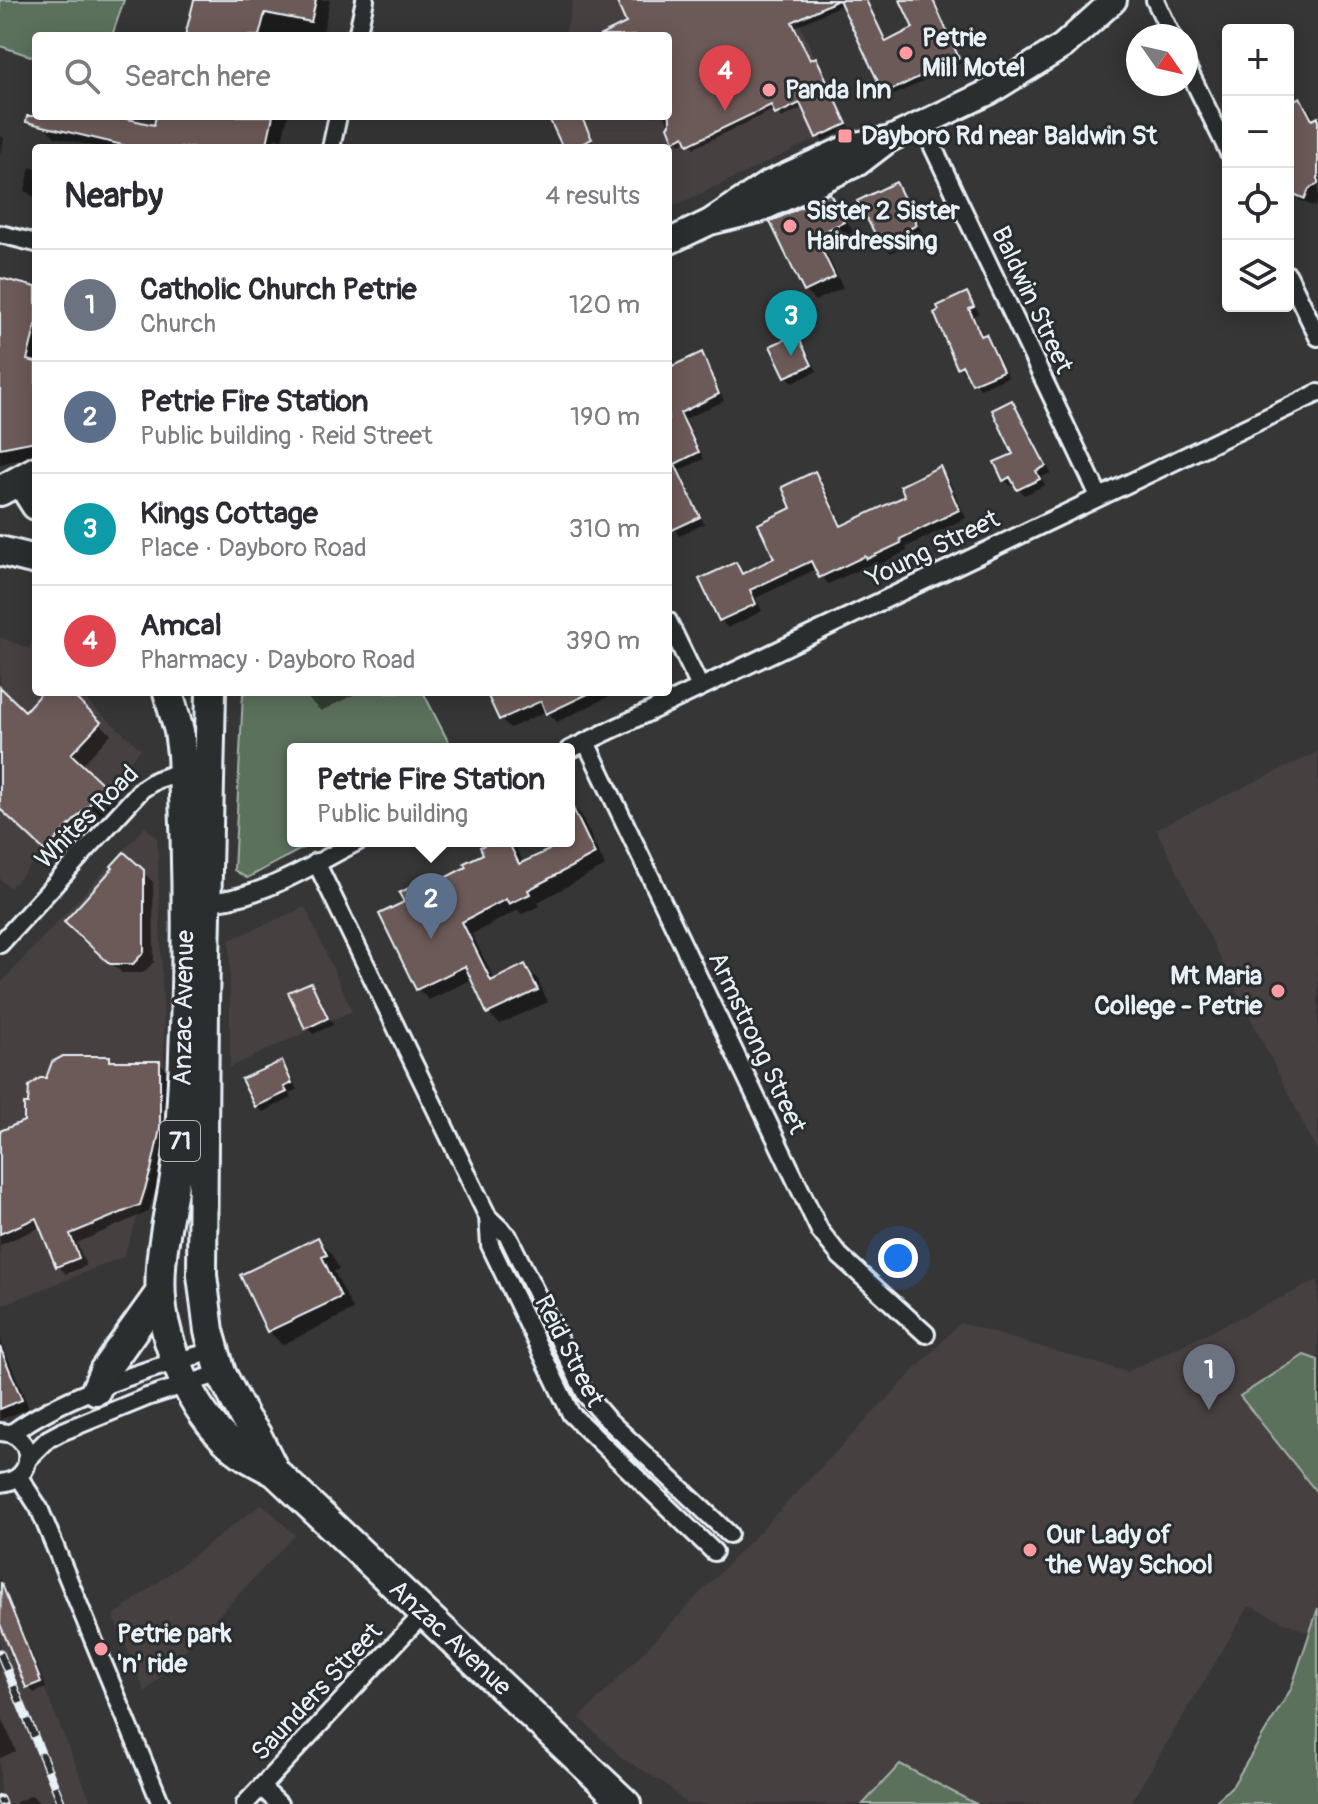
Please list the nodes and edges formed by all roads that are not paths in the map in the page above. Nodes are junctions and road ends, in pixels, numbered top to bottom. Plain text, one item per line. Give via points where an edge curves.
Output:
1 (365, 0) edge
2 (1114, 0) edge
3 (1155, 0) edge
4 (1166, 24) edge
5 (358, 32) edge
6 (1198, 90) edge
7 (337, 120) edge
8 (922, 124) junction
9 (1222, 139) edge
10 (332, 144) edge
11 (0, 234) edge
12 (672, 240) edge
13 (32, 242) edge
14 (1294, 287) edge
15 (1318, 337) edge
16 (1318, 393) edge
17 (0, 492) edge
18 (32, 492) edge
19 (1099, 496) junction
20 (0, 551) edge
21 (32, 559) edge
22 (672, 629) edge
23 (700, 687) junction
24 (169, 696) edge
25 (211, 696) edge
26 (586, 742) junction
27 (575, 747) edge
28 (183, 771) junction
29 (347, 847) edge
30 (316, 862) junction
31 (196, 902) junction
32 (3, 933) edge
33 (488, 1217) junction
34 (160, 1293) junction
35 (926, 1334) dead end
36 (217, 1362) junction
37 (182, 1373) junction
38 (96, 1390) junction
39 (6, 1433) edge
40 (27, 1460) junction
41 (275, 1472) junction
42 (19, 1477) junction
43 (0, 1483) edge
44 (729, 1534) dead end
45 (714, 1552) dead end
46 (424, 1613) junction
47 (261, 1787) junction
48 (161, 1804) edge
49 (245, 1804) edge
50 (279, 1804) edge
51 (626, 1804) edge

1 - 5 street
2 - 8 main road via 1063,46 989,92
3 - 4 street
6 - 9 street
7 - 10 street
8 - 12 main road via 888,140 858,163 759,210 710,222
8 - 19 street, Baldwin Street
11 - 13 street
14 - 15 street
16 - 19 street, Young Street
17 - 18 highway
19 - 23 street, Young Street
20 - 21 highway
22 - 23 street
23 - 26 street, Young Street
24 - 28 highway, Anzac Avenue / 71
25 - 31 highway, Anzac Avenue / 71
26 - 27 street, Young Street
26 - 35 street, Armstrong Street via 820,1231
28 - 31 highway, Anzac Avenue / 71
28 - 32 street, Whites Road via 142,789
29 - 30 street
30 - 31 street via 250,894
30 - 33 street, Reid Street
31 - 34 highway, Anzac Avenue / 71 via 178,1169 160,1252
31 - 36 highway, Anzac Avenue / 71 via 202,1275
33 - 44 street, Reid Street via 508,1236 593,1405
33 - 45 street, Reid Street via 490,1245 571,1414
34 - 37 highway, Anzac Avenue / 71
34 - 38 highway
36 - 37 street
36 - 37 street
36 - 41 highway, Anzac Avenue / 71
37 - 38 street
37 - 40 street via 147,1397 48,1439
37 - 41 highway, Anzac Avenue / 71 via 225,1437
38 - 39 street
39 - 40 street via 24,1444
40 - 42 street
41 - 46 highway, Anzac Avenue / 71
42 - 43 street
42 - 48 street via 39,1508
46 - 47 street, Saunders Street
46 - 51 highway, Anzac Avenue / 71
47 - 49 street, Saunders Street
47 - 50 street

